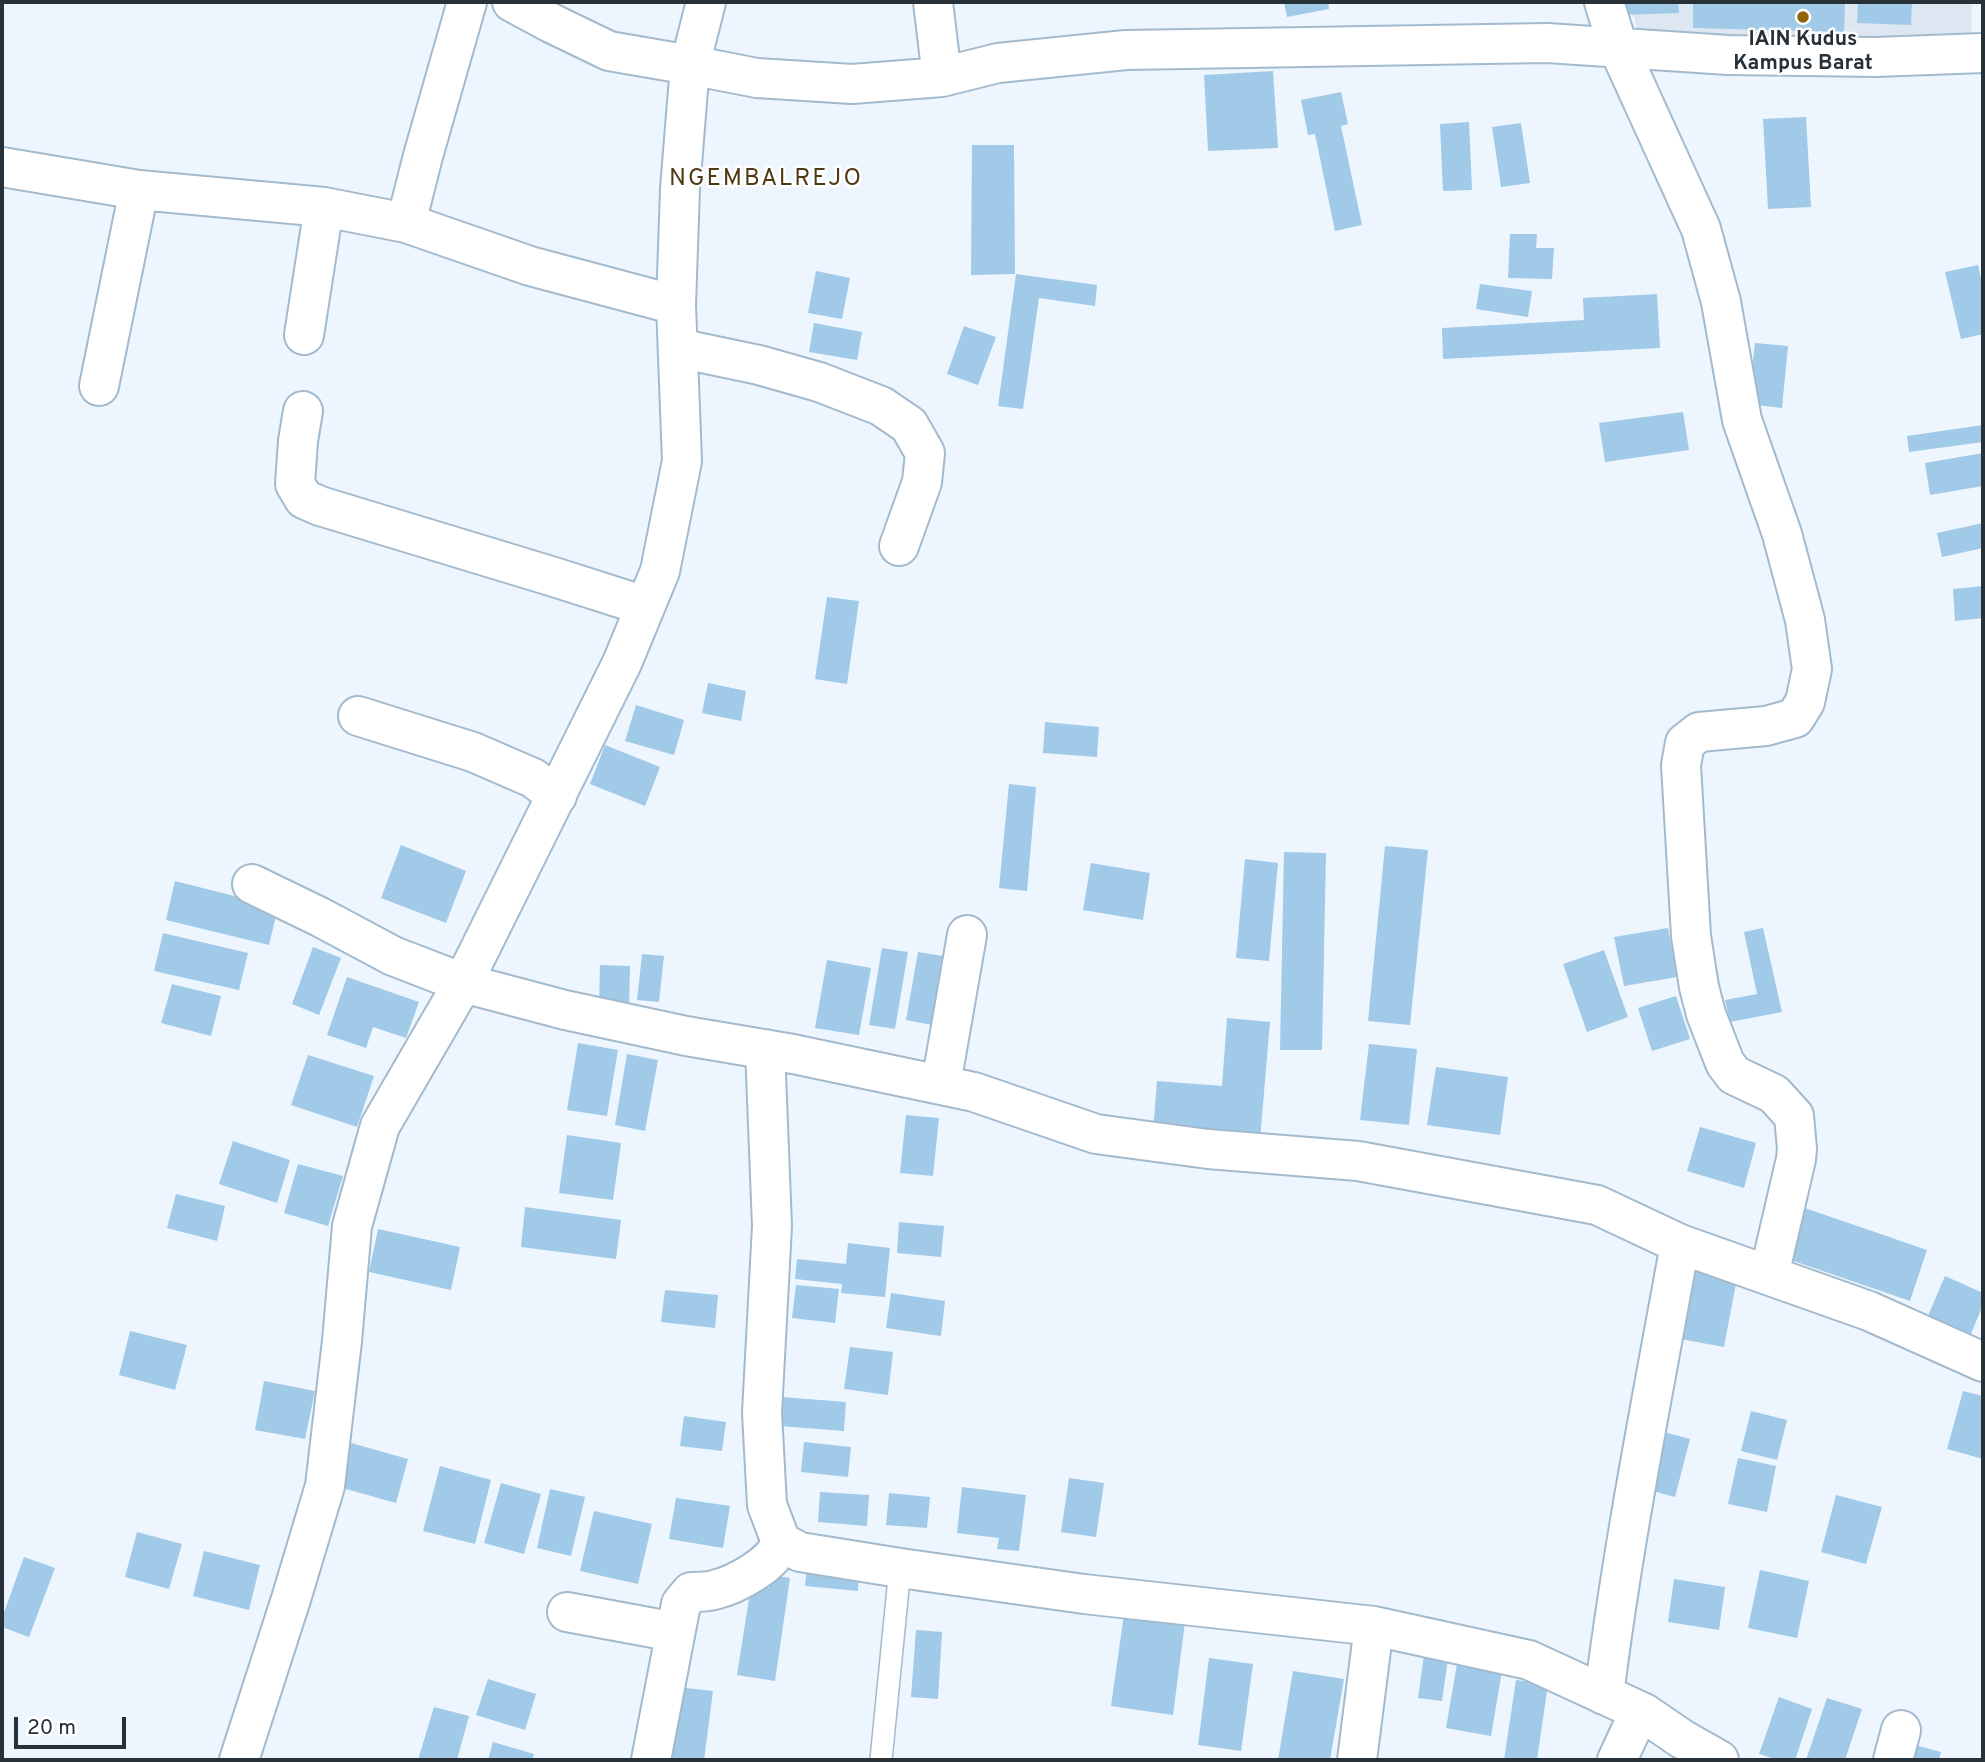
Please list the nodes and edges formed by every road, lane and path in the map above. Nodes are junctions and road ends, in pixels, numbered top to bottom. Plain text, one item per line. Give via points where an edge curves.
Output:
1 (467, 2) edge
2 (512, 2) edge
3 (706, 2) edge
4 (933, 2) edge
5 (1604, 2) edge
6 (1618, 47) junction
7 (1983, 53) edge
8 (690, 65) junction
9 (942, 77) junction
10 (2, 167) edge
11 (139, 190) junction
12 (324, 207) junction
13 (406, 223) junction
14 (676, 304) junction
15 (304, 335) dead end
16 (678, 348) junction
17 (99, 386) dead end
18 (303, 411) dead end
19 (899, 546) dead end
20 (645, 606) junction
21 (358, 716) dead end
22 (557, 796) junction
23 (252, 884) dead end
24 (967, 935) dead end
25 (463, 982) junction
26 (765, 1049) junction
27 (941, 1084) junction
28 (1680, 1244) junction
29 (1769, 1275) junction
30 (1983, 1362) edge
31 (781, 1542) junction
32 (900, 1568) junction
33 (567, 1612) dead end
34 (1374, 1626) junction
35 (675, 1632) junction
36 (1604, 1695) junction
37 (1644, 1713) junction
38 (239, 1760) edge
39 (651, 1760) edge
40 (881, 1760) edge
41 (1357, 1760) edge
42 (1617, 1760) edge
43 (1719, 1760) edge

1 - 13 street
2 - 8 street via 609,51
3 - 8 street
4 - 9 street
5 - 6 street
6 - 7 street via 1849,57
6 - 9 street via 1547,43 1126,50 998,63
6 - 29 street via 1701,229 1721,302 1742,420 1782,534 1812,669 1795,718 1766,726 1699,732 1685,743 1681,765 1691,936 1706,1014 1734,1075 1774,1094 1794,1116 1796,1159
8 - 9 street via 757,78 852,84
8 - 14 street
10 - 11 street
11 - 12 street
11 - 17 street
12 - 13 street
12 - 15 street
13 - 14 street via 530,266
14 - 16 street
16 - 19 street via 819,382 881,406 909,425 925,453 922,482
16 - 20 street via 682,461 660,571
18 - 20 street via 295,484 304,499
20 - 22 street
21 - 22 street via 472,752 533,778
22 - 25 street
23 - 25 street via 393,956
24 - 27 street
25 - 26 street via 579,1013
25 - 38 street via 380,1126 352,1226 325,1486
26 - 27 street
26 - 31 street via 772,1226 762,1413 767,1505
27 - 28 street via 1096,1134 1358,1161 1597,1205
28 - 29 street
28 - 36 street
29 - 30 street via 1869,1311
31 - 32 street via 800,1552
31 - 35 street via 774,1556 745,1578 713,1590 691,1592 681,1604
32 - 34 street
32 - 40 lane
33 - 35 street
34 - 36 street via 1529,1660
34 - 41 street
35 - 39 street
36 - 37 street
37 - 42 street
37 - 43 street

